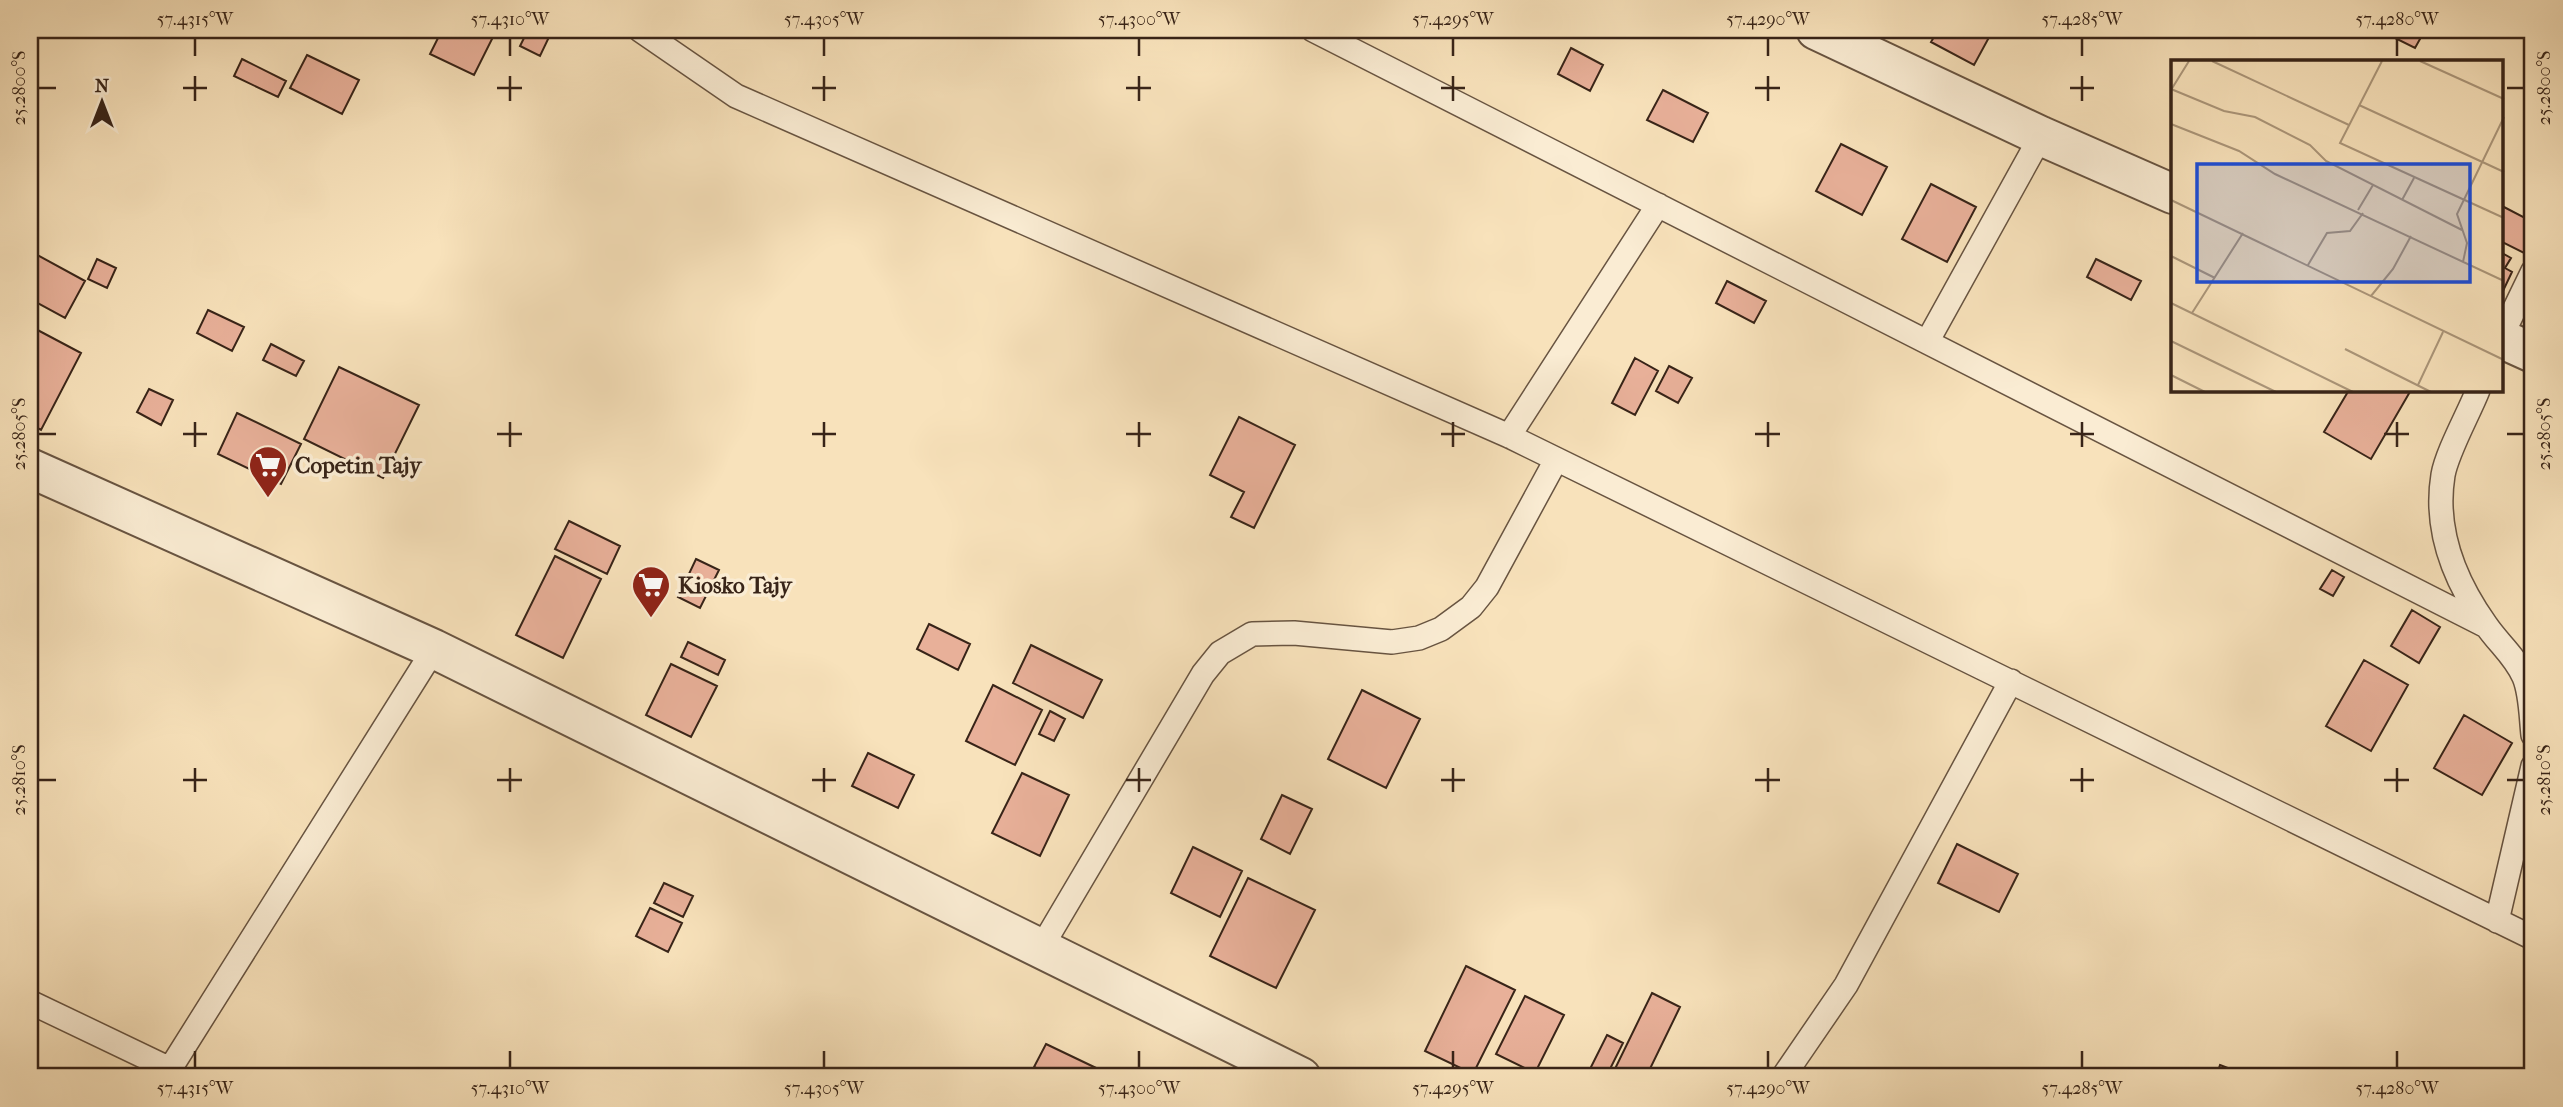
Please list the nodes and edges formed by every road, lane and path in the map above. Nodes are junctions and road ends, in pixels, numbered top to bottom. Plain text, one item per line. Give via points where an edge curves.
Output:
1 (640, 30) edge
2 (1313, 30) edge
3 (1816, 30) edge
4 (2041, 135) junction
5 (2171, 193) edge
6 (1657, 205) junction
7 (2533, 271) edge
8 (2504, 333) edge
9 (2504, 338) edge
10 (1927, 342) junction
11 (2533, 353) edge
12 (2477, 392) edge
13 (1509, 436) junction
14 (1556, 460) junction
15 (30, 468) edge
16 (2486, 626) junction
17 (434, 649) junction
18 (2011, 681) junction
19 (2533, 735) edge
20 (2533, 765) edge
21 (2497, 921) junction
22 (2533, 939) edge
23 (1041, 948) junction
24 (30, 1002) edge
25 (168, 1073) edge
26 (1301, 1077) edge
27 (1783, 1077) edge

1 - 13 lane via 736,96
2 - 6 lane
3 - 4 street
4 - 5 street
4 - 10 lane
6 - 10 lane
6 - 13 lane
7 - 8 lane
9 - 11 street
10 - 16 lane
12 - 16 lane via 2444,472 2439,513 2449,558
13 - 14 lane
14 - 18 lane
14 - 23 lane via 1487,587 1471,607 1441,629 1392,642 1252,634 1220,653 1203,674
15 - 17 street
16 - 19 lane via 2525,678
17 - 23 street
17 - 25 lane
18 - 21 lane
18 - 27 lane via 1846,985
20 - 21 lane
21 - 22 lane
23 - 26 street
24 - 25 lane

